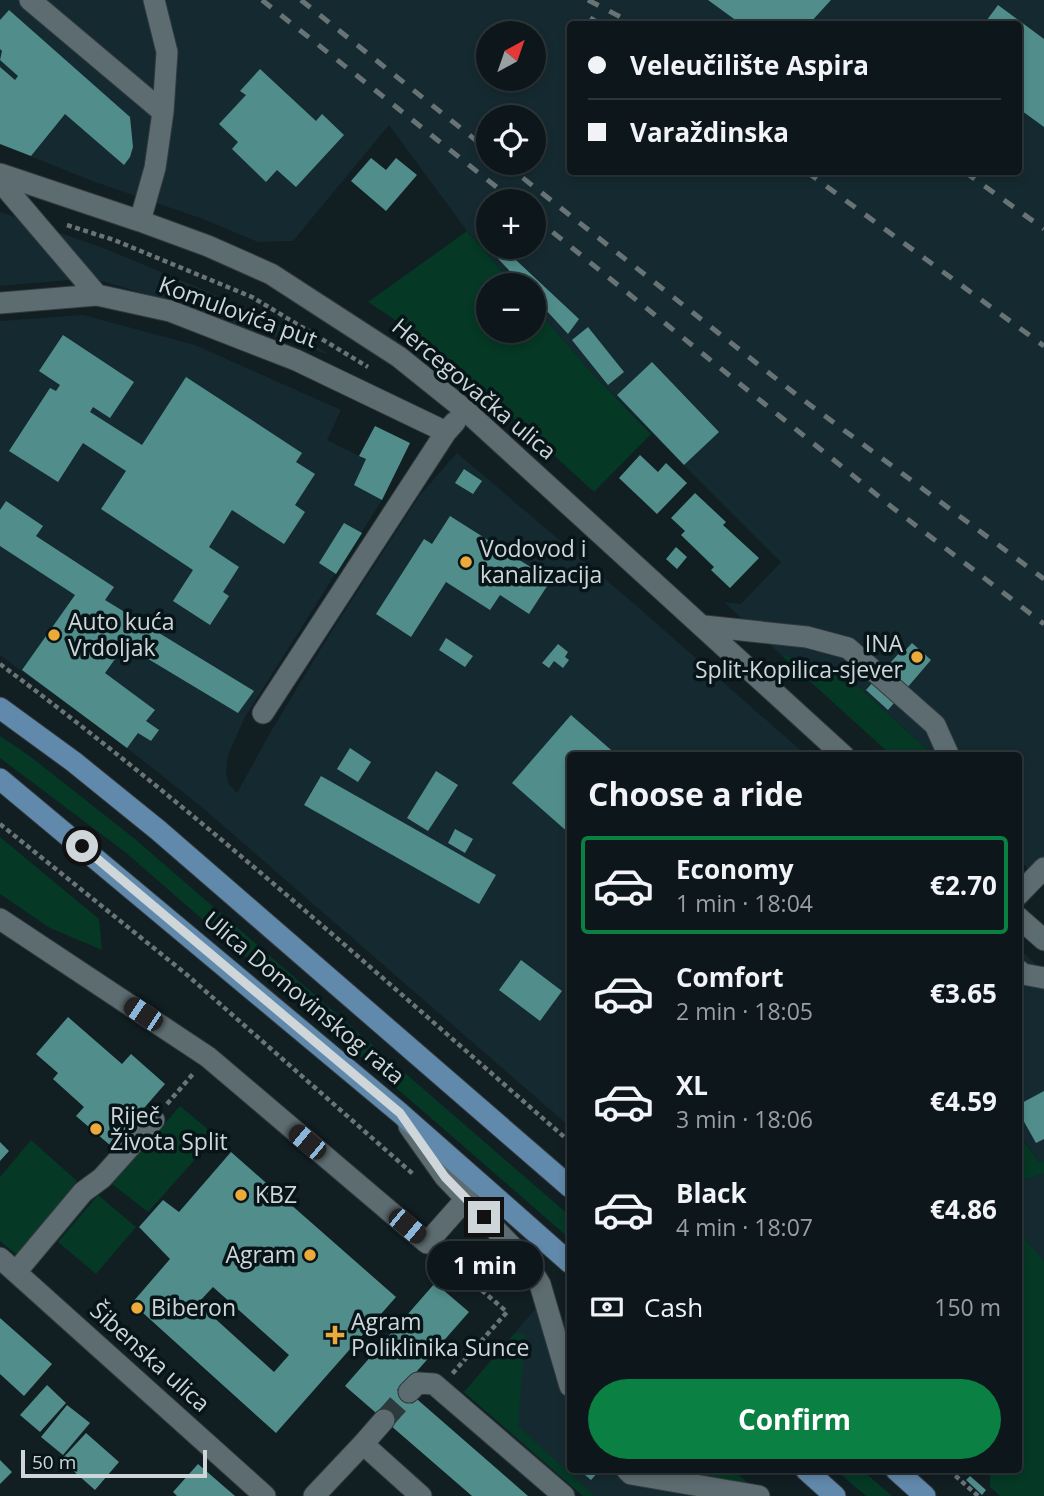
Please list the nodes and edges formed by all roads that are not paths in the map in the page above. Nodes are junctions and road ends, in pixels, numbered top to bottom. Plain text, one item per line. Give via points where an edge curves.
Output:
1 (30, 0) edge
2 (153, 0) edge
3 (163, 112) junction
4 (0, 174) edge
5 (0, 181) edge
6 (139, 221) junction
7 (97, 295) junction
8 (0, 303) edge
9 (465, 410) junction
10 (446, 432) junction
11 (704, 626) junction
12 (0, 708) edge
13 (262, 713) dead end
14 (840, 752) edge
15 (947, 752) edge
16 (0, 779) edge
17 (1044, 868) edge
18 (1022, 891) edge
19 (0, 919) edge
20 (1022, 921) edge
21 (1044, 940) edge
22 (1022, 973) edge
23 (1044, 978) edge
24 (400, 1113) junction
25 (154, 1120) road end
26 (567, 1184) edge
27 (465, 1200) junction
28 (567, 1260) edge
29 (8, 1265) edge
30 (567, 1376) edge
31 (409, 1392) tunnel mouth
32 (384, 1420) tunnel mouth
33 (363, 1444) junction
34 (630, 1473) edge
35 (809, 1473) edge
36 (899, 1473) edge
37 (265, 1496) edge
38 (314, 1496) edge
39 (421, 1496) edge
40 (564, 1496) edge
41 (759, 1496) edge
42 (835, 1496) edge
43 (925, 1496) edge

1 - 3 street
2 - 3 street via 167,52
3 - 6 street via 155,167
4 - 6 street, Hercegovačka ulica
5 - 7 street
6 - 9 street, Hercegovačka ulica via 271,274 399,357
7 - 8 street, Komulovića put
7 - 10 street, Komulovića put via 170,311 296,360
9 - 10 street
9 - 11 street, Hercegovačka ulica
10 - 13 street
11 - 14 street, Hercegovačka ulica
11 - 15 street via 807,637 848,648 935,725
12 - 26 main road, Ulica Domovinskog rata via 158,830
16 - 24 main road, Ulica Domovinskog rata
17 - 18 street
19 - 27 street via 208,1057 427,1243
20 - 21 street
22 - 23 street
24 - 27 street
24 - 28 main road, Ulica Domovinskog rata
25 - 29 street via 102,1178
27 - 30 street via 503,1235 540,1284
29 - 37 street, Šibenska ulica
31 - 40 street via 418,1383 440,1388
32 - 33 street
33 - 38 street
33 - 39 street
34 - 41 street
35 - 42 main road
36 - 43 main road

